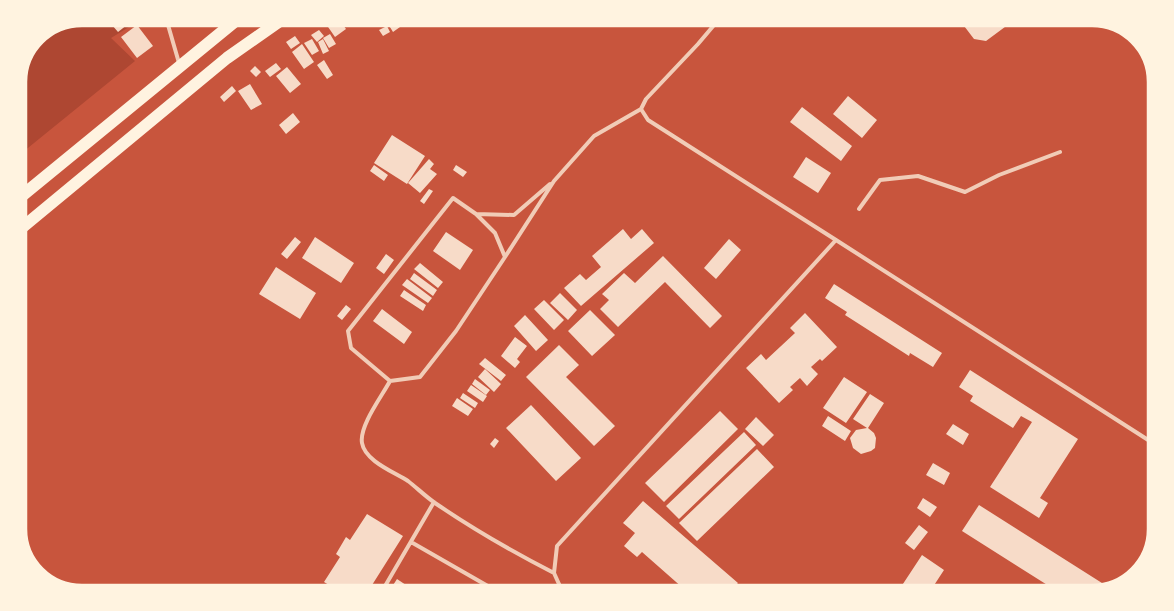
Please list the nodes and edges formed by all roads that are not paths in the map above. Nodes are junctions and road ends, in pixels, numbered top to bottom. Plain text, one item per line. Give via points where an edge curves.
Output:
1 (168, 26) edge
2 (229, 26) edge
3 (273, 26) edge
4 (713, 26) edge
5 (180, 66) junction
6 (641, 109) junction
7 (1060, 152) dead end
8 (554, 181) junction
9 (26, 191) edge
10 (859, 209) dead end
11 (476, 214) junction
12 (26, 225) edge
13 (836, 240) junction
14 (504, 257) junction
15 (390, 381) junction
16 (1148, 440) edge
17 (434, 502) junction
18 (411, 542) junction
19 (554, 573) junction
20 (386, 585) edge
21 (485, 585) edge
22 (559, 585) edge

1 - 5 lane
2 - 5 main road
3 - 12 main road via 227,58
4 - 6 lane via 646,99
5 - 9 main road
6 - 8 lane via 594,136
6 - 13 lane via 648,120
7 - 10 lane via 965,192 918,176 880,180
8 - 11 lane via 514,215
8 - 14 lane
11 - 14 lane via 495,233
11 - 15 lane via 453,198 348,331 351,348
13 - 16 lane
13 - 19 lane via 557,546
14 - 15 lane via 456,331 420,377
15 - 17 lane via 362,430 362,444 379,464
17 - 18 lane
17 - 19 lane via 512,552
18 - 20 lane
18 - 21 lane
19 - 22 lane

